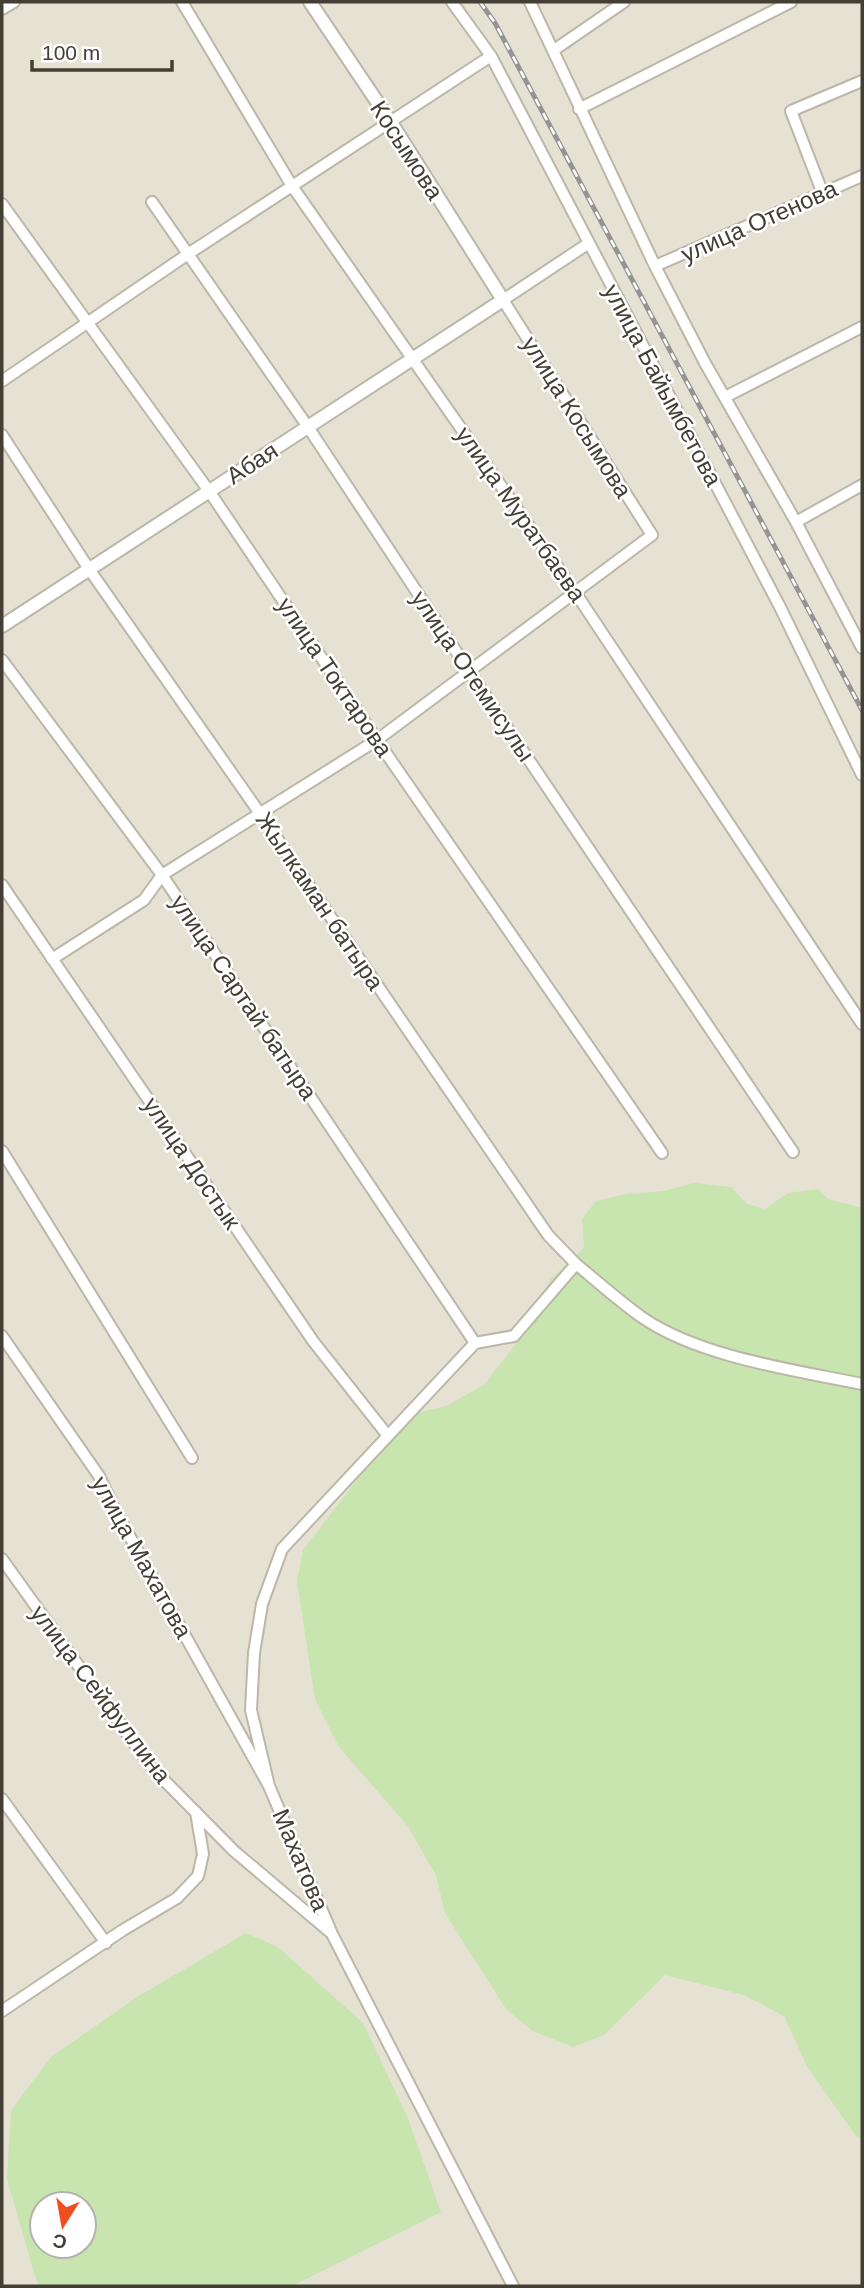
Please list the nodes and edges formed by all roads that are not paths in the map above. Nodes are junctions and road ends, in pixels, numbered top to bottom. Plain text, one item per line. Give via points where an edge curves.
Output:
1 (14, 2) edge
2 (181, 2) edge
3 (310, 2) edge
4 (453, 2) edge
5 (530, 2) edge
6 (624, 2) edge
7 (791, 2) edge
8 (2, 9) edge
9 (554, 50) junction
10 (491, 56) junction
11 (862, 81) edge
12 (579, 108) junction
13 (390, 121) junction
14 (862, 176) edge
15 (292, 186) junction
16 (823, 194) junction
17 (152, 201) dead end
18 (2, 204) edge
19 (589, 243) junction
20 (188, 254) junction
21 (655, 266) junction
22 (503, 300) junction
23 (88, 323) junction
24 (862, 327) edge
25 (413, 358) junction
26 (2, 381) edge
27 (725, 397) junction
28 (308, 427) junction
29 (2, 435) edge
30 (862, 485) edge
31 (209, 491) junction
32 (796, 522) junction
33 (89, 569) junction
34 (575, 592) junction
35 (862, 617) edge
36 (850, 624) junction
37 (2, 626) edge
38 (862, 648) edge
39 (2, 660) edge
40 (469, 671) junction
41 (377, 740) junction
42 (862, 775) edge
43 (261, 815) junction
44 (162, 875) junction
45 (2, 885) edge
46 (52, 959) junction
47 (862, 1024) edge
48 (2, 1151) edge
49 (793, 1152) dead end
50 (662, 1153) dead end
51 (576, 1264) junction
52 (2, 1336) edge
53 (475, 1343) junction
54 (862, 1384) edge
55 (388, 1436) junction
56 (191, 1458) dead end
57 (2, 1559) edge
58 (269, 1786) junction
59 (2, 1799) edge
60 (195, 1812) junction
61 (332, 1934) junction
62 (106, 1943) junction
63 (2, 2011) edge
64 (513, 2286) edge

1 - 8 street
2 - 15 street, улица Муратбаева
3 - 13 street, Косымова
4 - 10 street, улица Байымбетова
5 - 9 street
6 - 9 street
7 - 12 street
9 - 12 street
10 - 13 street
10 - 19 street, улица Байымбетова
11 - 16 street via 791,111
12 - 21 street
13 - 15 street
13 - 22 street, Косымова
14 - 16 street, улица Отенова
15 - 20 street
15 - 25 street, улица Муратбаева
16 - 21 street, улица Отенова
17 - 20 street, улица Отемисулы
18 - 23 street, улица Токтарова
19 - 22 street
19 - 42 street, улица Байымбетова via 780,607
20 - 23 street
20 - 28 street, улица Отемисулы
21 - 27 street
22 - 25 street, Абая
22 - 34 street, улица Косымова via 652,535
23 - 26 street
23 - 31 street, улица Токтарова
24 - 27 street
25 - 28 street, Абая
25 - 34 street, улица Муратбаева
27 - 32 street
28 - 31 street, Абая
28 - 40 street, улица Отемисулы
29 - 33 street, Жылкаман батыра
30 - 32 street
31 - 33 street, Абая
31 - 41 street, улица Токтарова
32 - 36 street
33 - 37 street, Абая
33 - 43 street, Жылкаман батыра
34 - 40 street
34 - 47 street, улица Муратбаева
35 - 36 street
36 - 38 street
39 - 44 street, улица Сартай батыра
40 - 41 street
40 - 49 street, улица Отемисулы
41 - 43 street
41 - 50 street, улица Токтарова
43 - 44 street
43 - 51 street, Жылкаман батыра via 548,1235
44 - 46 street via 144,900
44 - 53 street, улица Сартай батыра
45 - 46 street, улица Достык
46 - 55 street, улица Достык via 313,1340
48 - 56 street
51 - 53 street via 514,1336
51 - 54 street, Жылкаман батыра via 644,1319 682,1338 732,1356
52 - 58 street, улица Махатова via 99,1476
53 - 55 street
55 - 58 street via 282,1549 262,1604 251,1710
57 - 60 street, улица Сейфуллина via 151,1767
58 - 61 street, Махатова
59 - 62 street
60 - 61 street, улица Сейфуллина
60 - 62 street via 203,1854 198,1876 177,1898
61 - 64 street, Махатова
62 - 63 street

